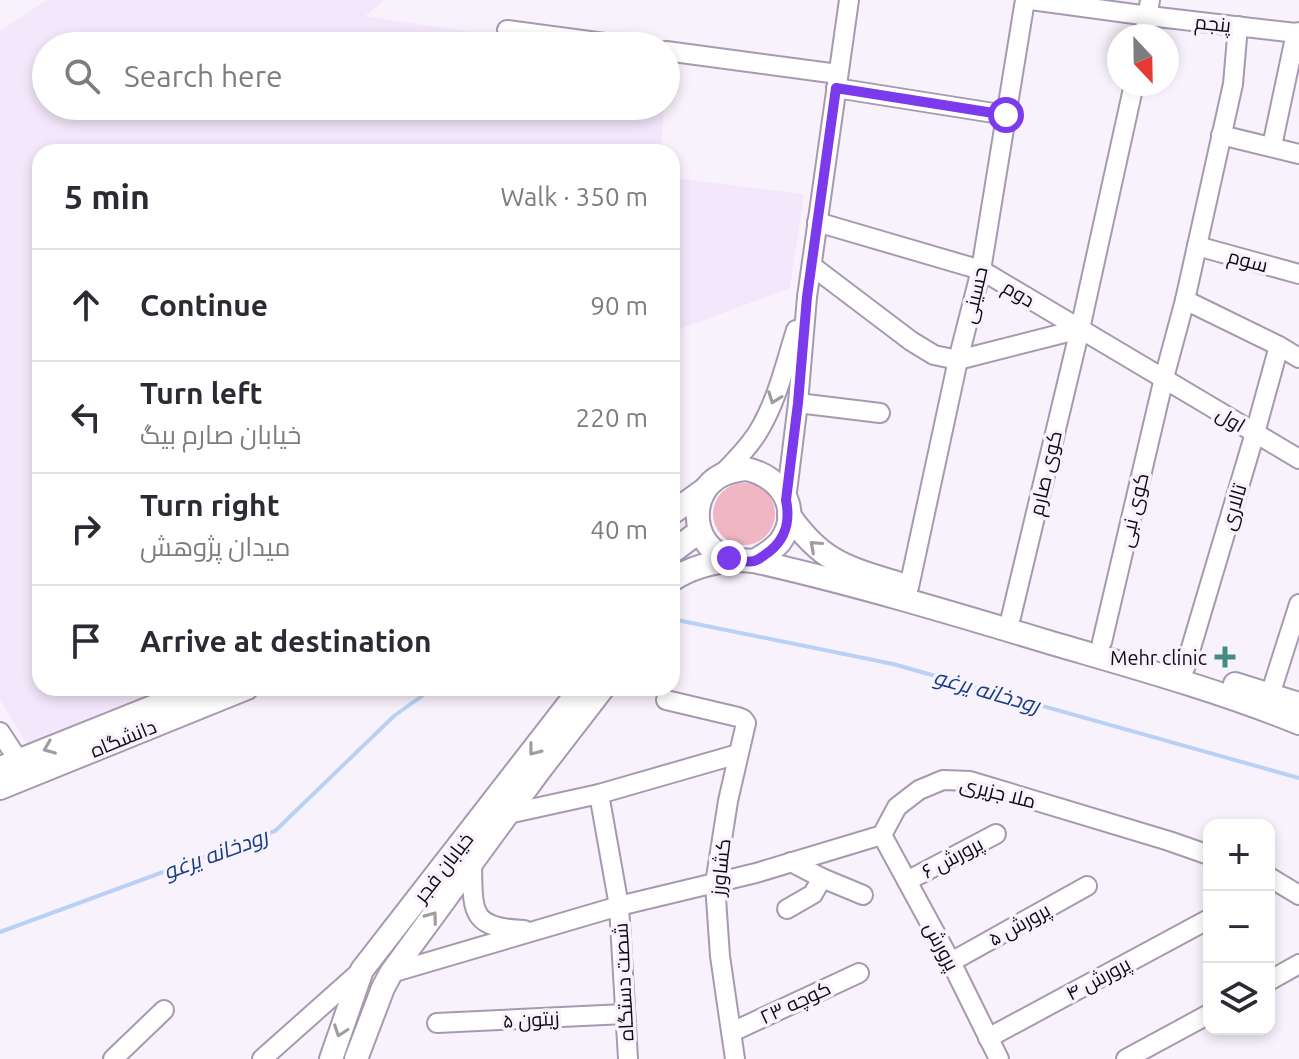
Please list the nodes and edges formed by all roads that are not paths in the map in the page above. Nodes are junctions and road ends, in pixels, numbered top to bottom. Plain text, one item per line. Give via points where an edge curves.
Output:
1 (849, 0) edge
2 (1025, 0) edge
3 (1031, 0) edge
4 (1149, 8) edge
5 (1238, 26) junction
6 (507, 30) dead end
7 (522, 32) edge
8 (1297, 32) edge
9 (680, 53) edge
10 (837, 81) junction
11 (1131, 96) edge
12 (1006, 115) junction
13 (1221, 135) junction
14 (1272, 146) junction
15 (1299, 154) edge
16 (817, 222) junction
17 (1197, 246) junction
18 (812, 266) junction
19 (981, 270) junction
20 (1299, 274) edge
21 (807, 297) junction
22 (1185, 300) junction
23 (1080, 329) junction
24 (1279, 346) junction
25 (1299, 358) edge
26 (958, 360) junction
27 (1164, 378) junction
28 (798, 403) junction
29 (880, 413) dead end
30 (1255, 433) junction
31 (1299, 459) edge
32 (713, 482) junction
33 (680, 507) edge
34 (787, 507) junction
35 (700, 531) junction
36 (680, 536) edge
37 (680, 546) edge
38 (745, 561) junction
39 (680, 576) edge
40 (909, 587) junction
41 (1299, 604) edge
42 (1011, 617) junction
43 (1102, 642) junction
44 (1185, 668) junction
45 (1270, 695) junction
46 (182, 696) edge
47 (224, 696) edge
48 (575, 696) edge
49 (597, 696) edge
50 (666, 700) dead end
51 (1299, 704) edge
52 (1299, 723) edge
53 (0, 732) edge
54 (738, 754) junction
55 (15, 769) edge
56 (0, 788) edge
57 (599, 794) junction
58 (508, 814) junction
59 (996, 834) dead end
60 (882, 835) junction
61 (1203, 853) edge
62 (791, 862) junction
63 (472, 863) junction
64 (822, 878) junction
65 (907, 881) junction
66 (1275, 883) edge
67 (715, 884) junction
68 (1087, 886) dead end
69 (863, 895) dead end
70 (1299, 895) edge
71 (619, 906) junction
72 (787, 909) dead end
73 (1203, 922) edge
74 (535, 931) junction
75 (951, 962) junction
76 (1299, 964) edge
77 (362, 970) junction
78 (391, 973) junction
79 (859, 973) dead end
80 (1275, 978) edge
81 (164, 1010) dead end
82 (625, 1014) junction
83 (1203, 1017) edge
84 (437, 1023) dead end
85 (732, 1032) junction
86 (988, 1038) junction
87 (113, 1059) edge
88 (262, 1059) edge
89 (331, 1059) edge
90 (356, 1059) edge
91 (628, 1059) edge
92 (735, 1059) edge
93 (999, 1059) edge
94 (1126, 1059) edge

1 - 10 street
2 - 12 street, حسینی
3 - 4 street, پنجم
4 - 5 street, پنجم
5 - 8 street, پنجم
5 - 13 street, کوی نبی
6 - 7 street
8 - 14 street
9 - 10 street
10 - 12 street
10 - 16 street
11 - 23 street, کوی صارم
12 - 19 street, حسینی
13 - 14 street
13 - 17 street, کوی نبی
14 - 15 street
16 - 18 street
16 - 19 street, دوم
17 - 20 street, سوم
17 - 22 street, کوی نبی
18 - 21 street
18 - 26 street via 911,341 934,355
19 - 23 street, دوم
19 - 26 street, حسینی
21 - 28 street
21 -> 32 street via 772,407 757,434
22 - 24 street
22 - 27 street, کوی نبی
23 - 26 street
23 - 27 street, دوم
23 - 42 street, کوی صارم
24 - 25 street
24 - 30 street, تالاری
26 - 40 street, حسینی
27 - 30 street, اول
27 - 43 street, کوی نبی
28 - 29 street
28 - 34 street
30 - 31 street, اول
30 - 44 street, تالاری
32 - 33 main road
32 - 34 main road via 733,470 759,472 780,488
32 - 35 main road via 698,509
34 - 38 main road via 786,530 779,543 767,554
40 -> 34 main road via 832,559 802,534
35 - 36 main road
35 - 37 main road
35 - 38 main road via 714,550
38 - 39 main road via 702,565
38 - 52 main road via 950,612 1179,680
40 - 42 main road
41 - 45 street
42 - 43 main road
43 - 44 main road
44 - 45 main road
45 - 51 main road
46 -> 55 main road, دانشگاه
47 - 55 main road, دانشگاه
48 -> 77 main road, خیابان فجر
49 - 58 main road, خیابان فجر
50 - 54 street, کشاورز via 743,719
53 - 55 street
54 - 57 street
54 - 67 street, کشاورز
55 - 56 main road, دانشگاه
57 - 58 street
57 - 71 street, شصت دستگاه
58 - 63 main road, خیابان فجر
59 - 65 street, پرورش ۶
60 - 61 street, ملا جزیری via 897,807 919,790 943,780 970,781
60 - 62 street
60 - 65 street, پرورش
62 - 64 street
62 - 67 street
63 - 74 street via 479,917 497,928
78 -> 63 main road, خیابان فجر
64 - 69 street
64 - 72 street via 813,894
65 - 75 street, پرورش
66 - 70 street
67 - 71 street
67 - 85 street, کشاورز
68 - 75 street, پرورش ۵
71 - 74 street
71 - 82 street, شصت دستگاه
73 - 86 street, پرورش ۴
74 - 78 street
75 - 86 street, پرورش
76 - 80 street
77 - 88 street
77 -> 89 main road, خیابان فجر
78 - 90 main road, خیابان فجر
79 - 85 street, کوچه ۲۳
81 - 87 street
82 - 84 street, زیتون ۵
82 - 91 street, شصت دستگاه
83 - 94 street
85 - 92 street, کشاورز
86 - 93 street, پرورش

